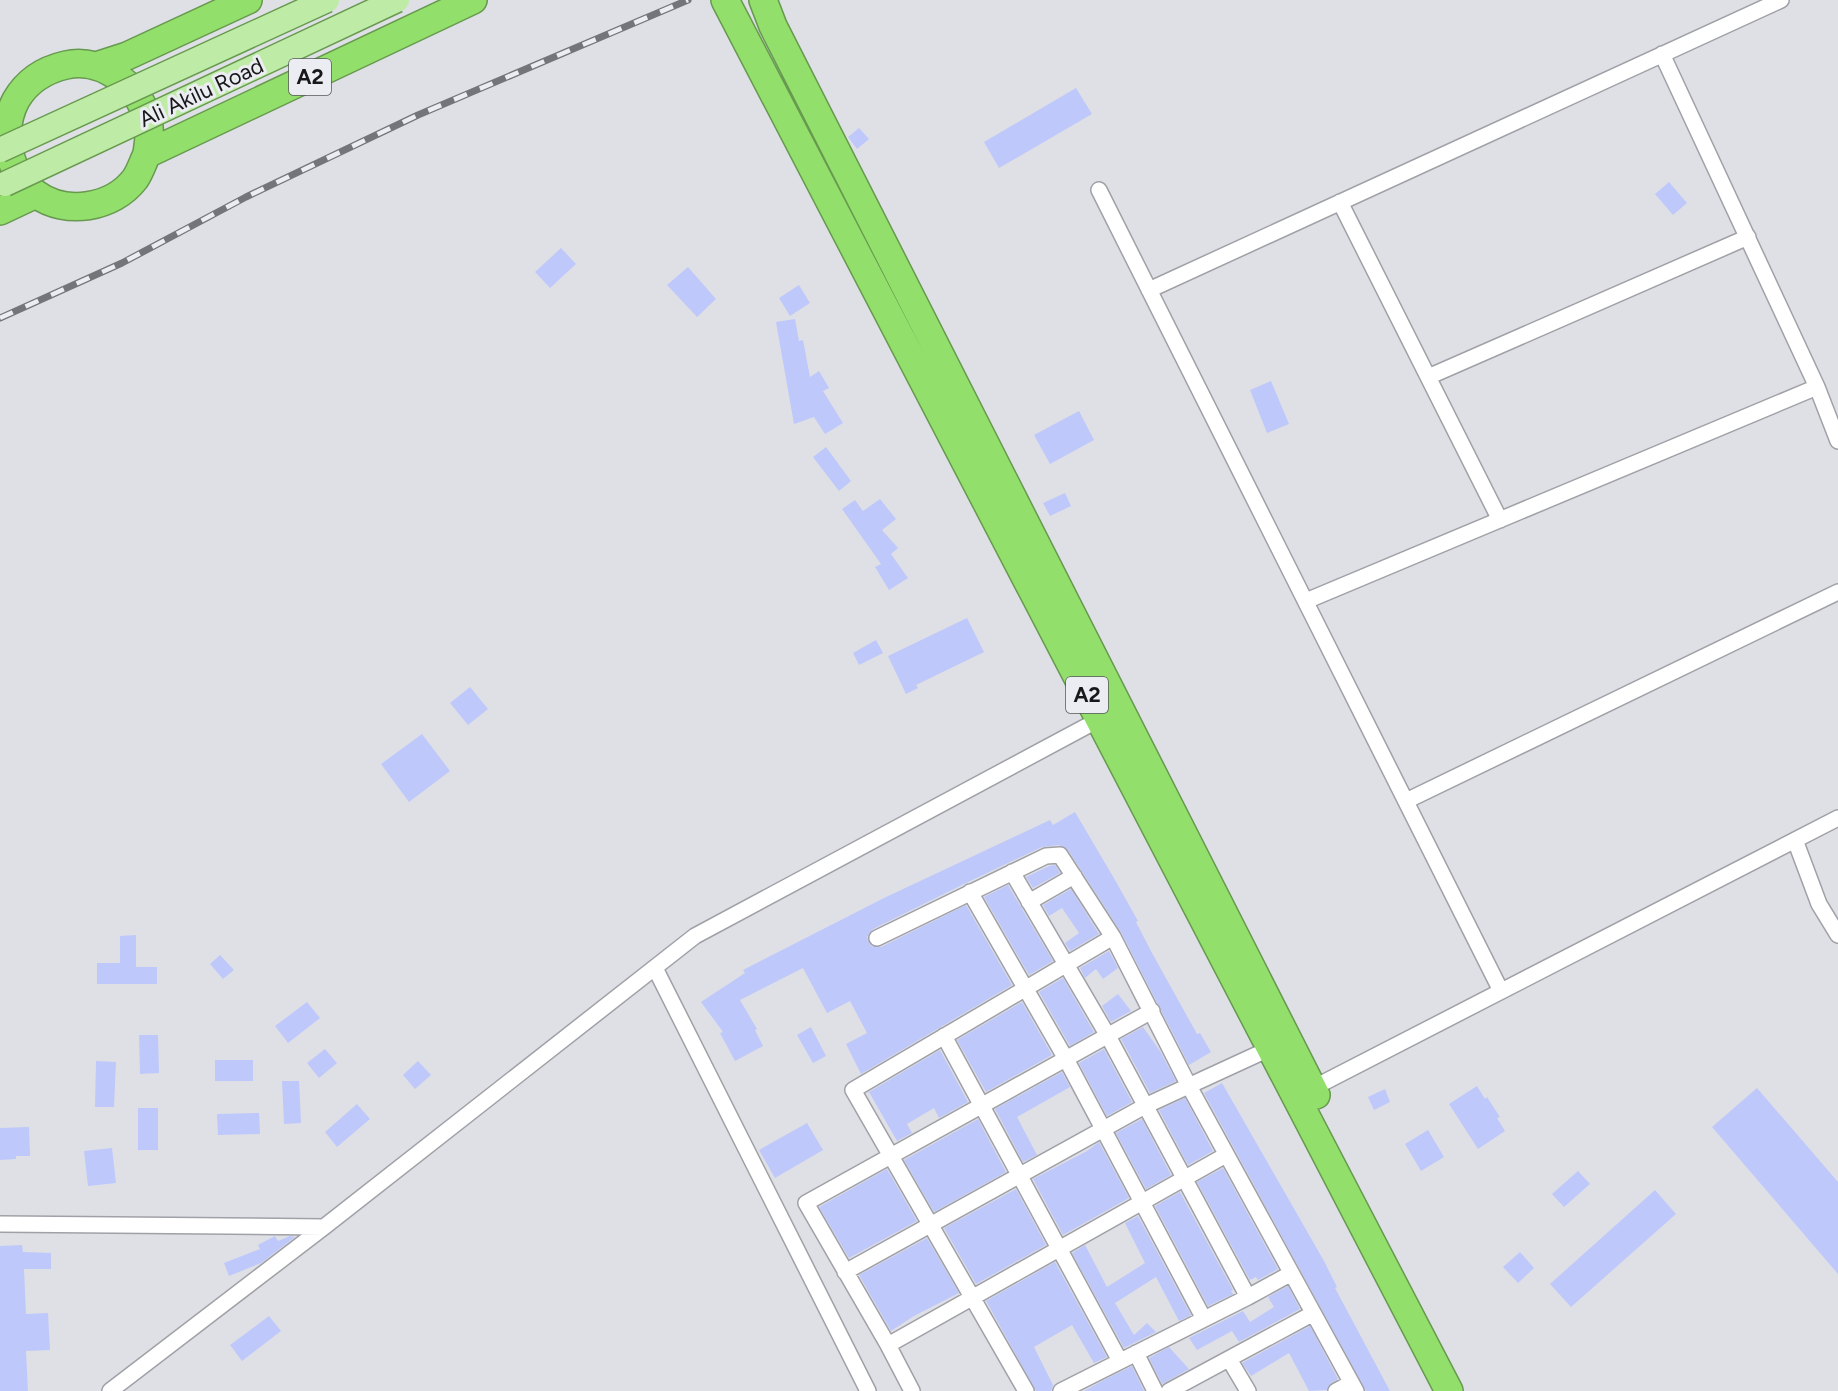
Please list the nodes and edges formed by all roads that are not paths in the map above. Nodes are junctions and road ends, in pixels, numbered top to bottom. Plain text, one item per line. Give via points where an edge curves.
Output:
1 (248, 0) edge
2 (327, 0) edge
3 (397, 0) edge
4 (472, 0) edge
5 (725, 0) edge
6 (763, 0) edge
7 (1781, 0) edge
8 (1662, 54) junction
9 (96, 66) junction
10 (3, 123) edge
11 (0, 150) edge
12 (147, 154) junction
13 (5, 184) dead end
14 (1099, 190) dead end
15 (36, 194) junction
16 (1340, 202) junction
17 (0, 211) edge
18 (1748, 237) junction
19 (1149, 290) junction
20 (1428, 377) junction
21 (1817, 387) junction
22 (1838, 441) edge
23 (1500, 520) junction
24 (1838, 592) edge
25 (1306, 602) junction
26 (1100, 719) junction
27 (1406, 801) junction
28 (1838, 818) edge
29 (1795, 840) junction
30 (1012, 872) junction
31 (1074, 876) junction
32 (970, 892) junction
33 (1029, 902) junction
34 (1838, 936) edge
35 (1113, 937) junction
36 (877, 938) dead end
37 (1066, 965) junction
38 (655, 968) junction
39 (1025, 988) junction
40 (1501, 991) junction
41 (1152, 1011) junction
42 (944, 1036) junction
43 (1108, 1036) junction
44 (1271, 1048) junction
45 (1066, 1059) junction
46 (1189, 1086) junction
47 (1313, 1088) junction
48 (981, 1106) junction
49 (1145, 1106) junction
50 (1103, 1129) junction
51 (890, 1155) junction
52 (1226, 1155) junction
53 (1020, 1176) junction
54 (1184, 1179) junction
55 (1141, 1203) junction
56 (0, 1224) edge
57 (932, 1224) junction
58 (324, 1227) junction
59 (1060, 1248) junction
60 (845, 1272) junction
61 (1290, 1274) junction
62 (1248, 1297) junction
63 (972, 1298) junction
64 (1312, 1314) junction
65 (1204, 1319) junction
66 (888, 1345) junction
67 (1136, 1353) junction
68 (1229, 1359) junction
69 (1120, 1361) junction
70 (1354, 1387) edge
71 (110, 1391) edge
72 (868, 1391) edge
73 (912, 1391) edge
74 (1026, 1391) edge
75 (1061, 1391) edge
76 (1155, 1391) edge
77 (1169, 1391) edge
78 (1248, 1391) edge
79 (1336, 1391) edge
80 (1449, 1391) edge
81 (1470, 1391) edge

1 - 9 highway via 127,56
2 - 11 main road, Ali Akilu Road, bridge
3 - 13 main road, Ali Akilu Road, bridge
4 - 12 highway, A2
5 - 26 highway, A2
6 - 47 highway, A2
7 - 8 street
8 - 16 street
8 - 18 street
9 - 10 highway via 69,64 44,72 23,88
9 - 12 highway via 121,78 140,100 149,126
10 - 15 highway via 7,149 19,176
12 - 15 highway via 135,179 122,191 89,207 62,206
14 - 19 street
15 - 17 highway
16 - 19 street
16 - 20 street
18 - 20 street
18 - 21 street
19 - 25 street
20 - 23 street
21 - 22 street
21 - 23 street
23 - 25 street
24 - 27 street
25 - 27 street
26 - 38 street via 695,936
26 - 44 highway, A2
27 - 40 street
28 - 29 street
29 - 34 street via 1819,904
29 - 40 street
30 - 31 street via 1053,854 1060,855
30 - 32 street
30 - 33 street
31 - 33 street
31 - 35 street
32 - 36 street
32 - 39 street
33 - 37 street
35 - 37 street
35 - 41 street
37 - 39 street
37 - 43 street
38 - 58 street
38 - 72 street
39 - 42 street
39 - 45 street
40 - 47 street
41 - 43 street
41 - 46 street
42 - 48 street
42 - 51 street via 853,1090
43 - 45 street
43 - 49 street
44 - 46 street
44 - 80 highway, A2
45 - 48 street
45 - 50 street
46 - 49 street
46 - 52 street
47 - 81 highway, A2 via 1400,1268
48 - 51 street
48 - 53 street
49 - 50 street
49 - 54 street
50 - 53 street
50 - 55 street
51 - 57 street
51 - 60 street via 806,1203
52 - 54 street
52 - 61 street
53 - 57 street
53 - 59 street
54 - 55 street
54 - 62 street
55 - 59 street
55 - 65 street
56 - 58 street
57 - 60 street
57 - 63 street
58 - 71 street
59 - 63 street
59 - 69 street
60 - 66 street
61 - 62 street
61 - 64 street
62 - 65 street
63 - 66 street
63 - 74 street
64 - 68 street
64 - 70 street
65 - 67 street
66 - 73 street
67 - 69 street
67 - 76 street
68 - 77 street
68 - 78 street
69 - 75 street
70 - 79 street

